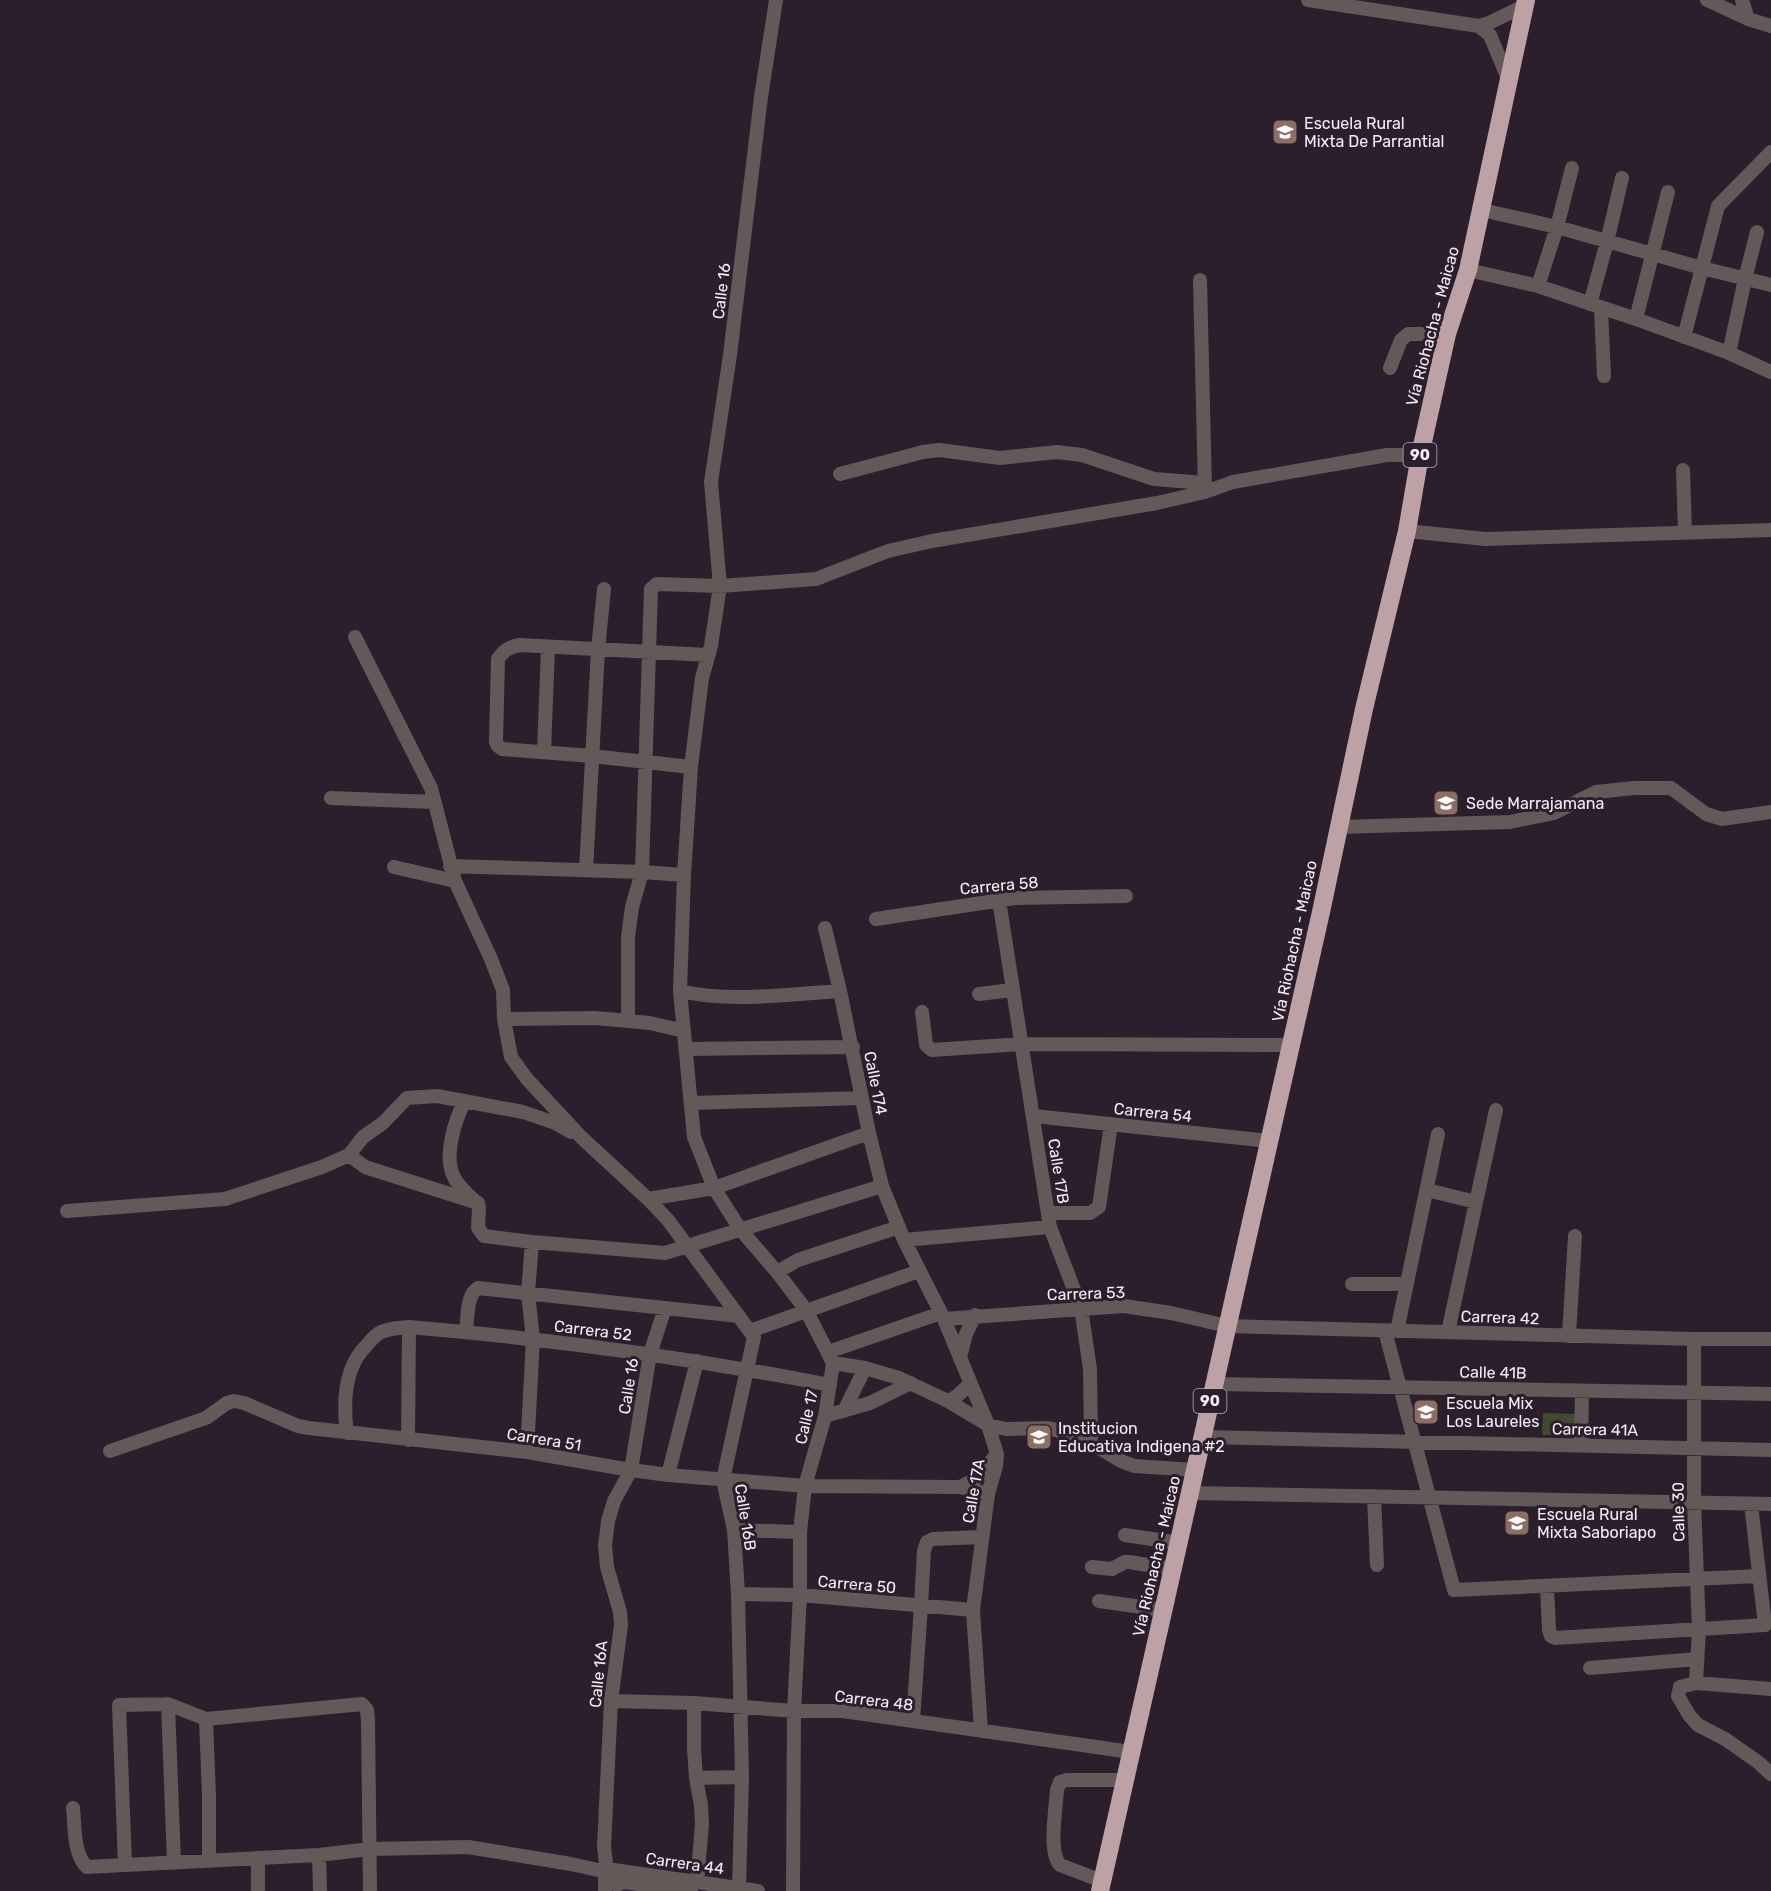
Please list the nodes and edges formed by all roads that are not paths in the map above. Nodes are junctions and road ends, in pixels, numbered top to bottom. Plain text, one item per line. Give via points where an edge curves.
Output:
1 (776, 0) edge
2 (1308, 0) edge
3 (1707, 0) edge
4 (1742, 0) edge
5 (1525, 3) edge
6 (1748, 19) junction
7 (1479, 26) junction
8 (1771, 26) edge
9 (1509, 82) junction
10 (1770, 154) edge
11 (1572, 168) dead end
12 (1622, 178) dead end
13 (1668, 192) dead end
14 (1482, 210) junction
15 (1557, 227) junction
16 (1757, 232) dead end
17 (1607, 242) junction
18 (1652, 253) junction
19 (1702, 268) junction
20 (1468, 270) junction
21 (1745, 279) junction
22 (1200, 280) dead end
23 (1771, 285) edge
24 (1538, 286) junction
25 (1595, 306) junction
26 (1635, 319) junction
27 (1447, 334) junction
28 (1684, 337) junction
29 (1729, 353) junction
30 (1770, 366) edge
31 (1390, 368) dead end
32 (1604, 376) dead end
33 (1420, 455) junction
34 (1683, 470) dead end
35 (840, 474) dead end
36 (1205, 488) junction
37 (1771, 530) edge
38 (1407, 531) junction
39 (1685, 533) junction
40 (720, 586) junction
41 (604, 589) dead end
42 (355, 637) dead end
43 (548, 647) junction
44 (598, 650) junction
45 (649, 652) junction
46 (708, 655) junction
47 (544, 752) junction
48 (592, 756) junction
49 (645, 762) junction
50 (691, 767) junction
51 (331, 798) dead end
52 (434, 802) junction
53 (1771, 812) edge
54 (1339, 827) junction
55 (450, 866) junction
56 (394, 867) dead end
57 (586, 870) junction
58 (642, 872) junction
59 (684, 875) junction
60 (455, 881) junction
61 (1126, 896) dead end
62 (999, 900) junction
63 (876, 919) dead end
64 (825, 928) dead end
65 (1012, 990) junction
66 (680, 991) junction
67 (840, 991) junction
68 (979, 994) dead end
69 (922, 1012) dead end
70 (504, 1020) junction
71 (628, 1021) junction
72 (684, 1031) junction
73 (1023, 1044) junction
74 (1291, 1045) junction
75 (853, 1047) junction
76 (686, 1048) junction
77 (862, 1098) junction
78 (464, 1102) junction
79 (691, 1103) junction
80 (1496, 1110) dead end
81 (1034, 1116) junction
82 (1111, 1124) junction
83 (869, 1133) junction
84 (1438, 1134) dead end
85 (581, 1137) junction
86 (1269, 1141) junction
87 (349, 1155) junction
88 (882, 1186) junction
89 (714, 1188) junction
90 (1427, 1190) junction
91 (648, 1199) junction
92 (1476, 1202) junction
93 (478, 1203) junction
94 (67, 1211) dead end
95 (1049, 1220) junction
96 (899, 1227) junction
97 (740, 1229) junction
98 (1575, 1236) dead end
99 (904, 1240) junction
100 (532, 1242) junction
101 (688, 1246) junction
102 (919, 1271) junction
103 (777, 1272) junction
104 (1352, 1284) dead end
105 (1407, 1284) junction
106 (528, 1293) junction
107 (664, 1308) junction
108 (1081, 1308) junction
109 (806, 1310) junction
110 (739, 1316) junction
111 (942, 1316) junction
112 (975, 1316) junction
113 (1227, 1326) junction
114 (409, 1327) junction
115 (1391, 1331) junction
116 (466, 1332) junction
117 (1448, 1332) junction
118 (752, 1334) junction
119 (1569, 1336) junction
120 (533, 1339) junction
121 (1694, 1339) junction
122 (1771, 1339) edge
123 (650, 1354) junction
124 (960, 1357) junction
125 (830, 1358) junction
126 (698, 1361) junction
127 (865, 1368) junction
128 (747, 1369) junction
129 (911, 1383) junction
130 (970, 1383) junction
131 (1214, 1384) junction
132 (830, 1385) junction
133 (1400, 1387) junction
134 (1582, 1391) junction
135 (1694, 1393) junction
136 (1771, 1394) edge
137 (948, 1401) junction
138 (844, 1411) junction
139 (825, 1416) junction
140 (988, 1425) junction
141 (347, 1433) junction
142 (1202, 1437) junction
143 (1091, 1438) junction
144 (408, 1440) junction
145 (1414, 1442) junction
146 (1581, 1445) junction
147 (1694, 1448) junction
148 (1771, 1450) edge
149 (110, 1451) dead end
150 (528, 1452) junction
151 (997, 1454) junction
152 (631, 1470) junction
153 (1195, 1470) junction
154 (668, 1475) junction
155 (723, 1480) junction
156 (806, 1485) junction
157 (960, 1487) junction
158 (1190, 1493) junction
159 (988, 1494) junction
160 (1374, 1496) junction
161 (1429, 1498) junction
162 (1694, 1502) junction
163 (1751, 1503) junction
164 (1771, 1504) edge
165 (734, 1530) junction
166 (800, 1532) junction
167 (1125, 1534) dead end
168 (982, 1538) junction
169 (1179, 1543) junction
170 (1377, 1565) dead end
171 (1092, 1567) dead end
172 (1173, 1569) junction
173 (1759, 1576) junction
174 (1697, 1579) junction
175 (1547, 1586) junction
176 (738, 1594) junction
177 (800, 1595) junction
178 (1099, 1601) dead end
179 (921, 1606) junction
180 (973, 1610) junction
181 (1163, 1610) junction
182 (1699, 1629) junction
183 (1697, 1659) junction
184 (1590, 1668) dead end
185 (1696, 1683) junction
186 (1771, 1689) edge
187 (611, 1701) junction
188 (694, 1703) junction
189 (168, 1704) junction
190 (741, 1707) junction
191 (794, 1711) junction
192 (206, 1719) junction
193 (913, 1721) junction
194 (981, 1731) junction
195 (1131, 1752) junction
196 (1771, 1774) edge
197 (742, 1777) junction
198 (696, 1778) junction
199 (1125, 1780) junction
200 (73, 1808) dead end
201 (369, 1849) junction
202 (319, 1856) junction
203 (258, 1858) junction
204 (209, 1861) junction
205 (174, 1863) junction
206 (125, 1865) junction
207 (607, 1872) junction
208 (694, 1886) edge
209 (1101, 1886) edge
210 (739, 1888) junction
211 (612, 1889) edge
212 (258, 1891) edge
213 (320, 1891) edge
214 (370, 1891) edge
215 (758, 1891) edge
216 (793, 1891) edge

1 - 40 street, Calle 16 via 711,482
2 - 7 street
3 - 6 street
4 - 6 street
5 - 7 street
5 - 9 highway, Vía Riohacha - Maicao / 90
6 - 8 street
7 - 9 street via 1490,35
9 - 14 highway, Vía Riohacha - Maicao / 90
10 - 19 street via 1718,206
11 - 15 street
12 - 17 street
13 - 18 street
14 - 15 street
14 - 20 highway, Vía Riohacha - Maicao / 90
15 - 17 street
15 - 24 street
16 - 21 street
17 - 18 street
17 - 25 street
18 - 19 street
18 - 26 street
19 - 21 street
19 - 28 street
20 - 24 street
20 - 27 highway, Vía Riohacha - Maicao / 90
21 - 23 street
21 - 29 street
22 - 36 street
24 - 25 street
25 - 26 street
25 - 32 street
26 - 28 street
27 - 31 street via 1408,334 1401,340
27 - 33 highway, Vía Riohacha - Maicao / 90
28 - 29 street
29 - 30 street
33 - 36 street via 1388,455
33 - 38 highway, Vía Riohacha - Maicao / 90
34 - 39 street
35 - 36 street via 939,450 1000,458 1057,452 1082,454 1154,479
36 - 40 street via 1157,503 888,551 816,579
37 - 39 street
38 - 39 street via 1485,539
38 - 54 highway, Vía Riohacha - Maicao / 90
40 - 45 street via 657,584 651,589
40 - 46 street, Calle 16
41 - 44 street
42 - 52 street
43 - 44 street
43 - 47 street
43 - 47 street via 510,647 498,659 498,746
44 - 45 street
44 - 48 street
45 - 46 street
45 - 49 street
46 - 50 street, Calle 16
47 - 48 street
48 - 49 street
48 - 57 street
49 - 50 street
49 - 58 street
50 - 59 street, Calle 16
51 - 52 street
52 - 55 street
53 - 54 street via 1722,819 1706,814 1671,788 1634,788 1596,792 1554,813 1510,822
54 - 74 highway, Vía Riohacha - Maicao / 90
55 - 57 street
55 - 60 street
56 - 60 street
57 - 58 street
58 - 59 street
58 - 71 street via 628,937
59 - 66 street, Calle 16
60 - 70 street via 503,990
61 - 62 street, Carrera 58
62 - 63 street, Carrera 58
62 - 65 street, Calle 17B
64 - 67 street, Calle 174
65 - 68 street
65 - 73 street, Calle 17B
66 - 67 street via 700,996
66 - 72 street
67 - 75 street, Calle 174
69 - 73 street via 926,1046 932,1050
70 - 71 street
70 - 85 street via 511,1057
71 - 72 street
72 - 76 street
73 - 74 street
73 - 81 street, Calle 17B
74 - 86 highway, Vía Riohacha - Maicao / 90
75 - 76 street
75 - 77 street, Calle 174
76 - 79 street
77 - 79 street
77 - 83 street, Calle 174
78 - 85 street via 523,1112
78 - 87 street via 437,1096 407,1098 363,1137
78 - 93 street via 453,1134 452,1174
79 - 89 street via 694,1137
80 - 92 street
81 - 82 street, Carrera 54
81 - 95 street, Calle 17B
82 - 86 street, Carrera 54
82 - 95 street via 1099,1207 1090,1213
83 - 88 street, Calle 174
83 - 89 street
84 - 90 street
85 - 91 street
86 - 113 highway, Vía Riohacha - Maicao / 90
87 - 93 street via 365,1167
87 - 94 street via 225,1198
88 - 96 street, Calle 174
88 - 97 street
89 - 91 street
89 - 97 street
90 - 92 street
90 - 105 street
91 - 101 street
92 - 117 street
93 - 100 street via 478,1228 484,1236
95 - 99 street
95 - 108 street, Calle 17B
96 - 99 street, Calle 174
96 - 103 street via 798,1260
97 - 101 street
97 - 103 street
98 - 119 street
99 - 102 street, Calle 17A
100 - 101 street via 665,1252
100 - 106 street
101 - 110 street
102 - 109 street
102 - 111 street, Calle 17A
103 - 109 street
104 - 105 street
105 - 115 street
106 - 107 street
106 - 116 street via 478,1288 473,1291
106 - 120 street
107 - 110 street
107 - 123 street, Calle 16
108 - 112 street, Carrera 53
108 - 113 street, Carrera 53 via 1124,1306
108 - 143 street, Calle 17B via 1090,1369
109 - 118 street
109 - 125 street
110 - 118 street
111 - 112 street, Carrera 53
111 - 124 street, Calle 17A
111 - 125 street, Carrera 53
112 - 124 street
113 - 115 street, Carrera 42
113 - 131 highway, Vía Riohacha - Maicao / 90
114 - 116 street, Carrera 52
114 - 141 street, Carrera 52 via 378,1333 358,1354 348,1381 344,1411
114 - 144 street
115 - 117 street, Carrera 42
115 - 133 street
116 - 120 street, Carrera 52
117 - 119 street, Carrera 42
118 - 128 street, Calle 16B
119 - 121 street, Carrera 42
120 - 123 street, Carrera 52
120 - 150 street
121 - 122 street, Carrera 42
121 - 135 street, Calle 30
123 - 126 street, Carrera 52
123 - 152 street, Calle 16
124 - 130 street, Calle 17A
125 - 127 street
125 - 132 street, Calle 17
126 - 128 street, Carrera 52
126 - 154 street
127 - 129 street
127 - 138 street
128 - 132 street, Carrera 52
128 - 155 street, Calle 16B
129 - 137 street
129 - 138 street
130 - 137 street
130 - 140 street, Calle 17A
131 - 133 street, Calle 41B
131 - 142 highway, Vía Riohacha - Maicao / 90
132 - 139 street, Calle 17
133 - 134 street, Calle 41B
133 - 145 street
134 - 135 street, Calle 41B
134 - 146 street
135 - 136 street, Calle 41B
135 - 147 street, Calle 30
137 - 140 street
138 - 139 street
139 - 156 street, Calle 17
140 - 143 street via 1006,1429 1076,1427
140 - 151 street, Calle 17A
141 - 144 street, Carrera 51
141 - 149 street, Carrera 51 via 298,1426 234,1401 206,1418
142 - 145 street, Carrera 41A
142 - 153 highway, Vía Riohacha - Maicao / 90
143 - 153 street via 1115,1447 1120,1461 1144,1467
144 - 150 street, Carrera 51
145 - 146 street, Carrera 41A
145 - 161 street
146 - 147 street, Carrera 41A
147 - 148 street, Carrera 41A
147 - 162 street, Calle 30
150 - 152 street, Carrera 51
151 - 157 street via 976,1479
151 - 159 street, Calle 17A
152 - 154 street, Carrera 51
152 - 187 street, Calle 16A via 614,1501 605,1546 621,1625
153 - 158 highway, Vía Riohacha - Maicao / 90
154 - 155 street, Carrera 51
155 - 156 street, Carrera 51
155 - 165 street, Calle 16B
156 - 157 street, Carrera 51
156 - 166 street, Calle 17
157 - 159 street, Carrera 51
158 - 160 street
158 - 169 highway, Vía Riohacha - Maicao / 90
159 - 168 street, Calle 17A
160 - 161 street
160 - 170 street
161 - 162 street
161 - 175 street via 1454,1590
162 - 163 street
162 - 174 street, Calle 30
163 - 164 street
163 - 173 street
165 - 166 street
165 - 176 street, Calle 16B
166 - 177 street, Calle 17
167 - 169 street
168 - 179 street via 927,1542
168 - 180 street, Calle 17A
169 - 172 highway, Vía Riohacha - Maicao / 90
171 - 172 street via 1112,1569 1129,1562
172 - 181 highway, Vía Riohacha - Maicao / 90
173 - 174 street
173 - 182 street via 1765,1625
174 - 175 street
174 - 182 street, Calle 30
175 - 182 street via 1549,1630 1555,1638
176 - 177 street, Carrera 50
176 - 190 street, Calle 16B
177 - 179 street, Carrera 50
177 - 191 street, Calle 17
178 - 181 street
179 - 180 street, Carrera 50
179 - 193 street
180 - 194 street, Calle 17A
181 - 195 highway, Vía Riohacha - Maicao / 90
182 - 183 street, Calle 30
183 - 184 street
183 - 185 street, Calle 30
185 - 186 street
185 - 196 street via 1680,1687 1678,1696 1689,1715
187 - 188 street, Carrera 48
187 - 207 street, Calle 16A via 604,1847
188 - 190 street, Carrera 48
188 - 198 street
189 - 192 street
189 - 205 street
189 - 206 street via 119,1705
190 - 191 street, Carrera 48
190 - 197 street, Calle 16B
191 - 193 street, Carrera 48 via 843,1711
191 - 216 street, Calle 17
192 - 201 street via 362,1704 368,1721
192 - 204 street
193 - 194 street, Carrera 48
194 - 195 street, Carrera 48
195 - 199 highway, Vía Riohacha - Maicao / 90
197 - 198 street
197 - 210 street, Calle 16B
198 - 208 street via 702,1824
199 - 209 highway, Vía Riohacha - Maicao / 90
199 - 209 street via 1066,1780 1060,1782 1057,1790 1055,1860
200 - 206 street, Carrera 44 via 81,1862 87,1867
201 - 202 street, Carrera 44
201 - 207 street, Carrera 44 via 468,1847
201 - 214 street
202 - 203 street, Carrera 44
202 - 213 street
203 - 204 street, Carrera 44
203 - 212 street
204 - 205 street, Carrera 44
205 - 206 street, Carrera 44
207 - 208 street, Carrera 44 via 614,1870
207 - 211 street
208 - 210 street, Carrera 44
208 - 211 street, Carrera 44 via 623,1882
210 - 215 street, Carrera 44

